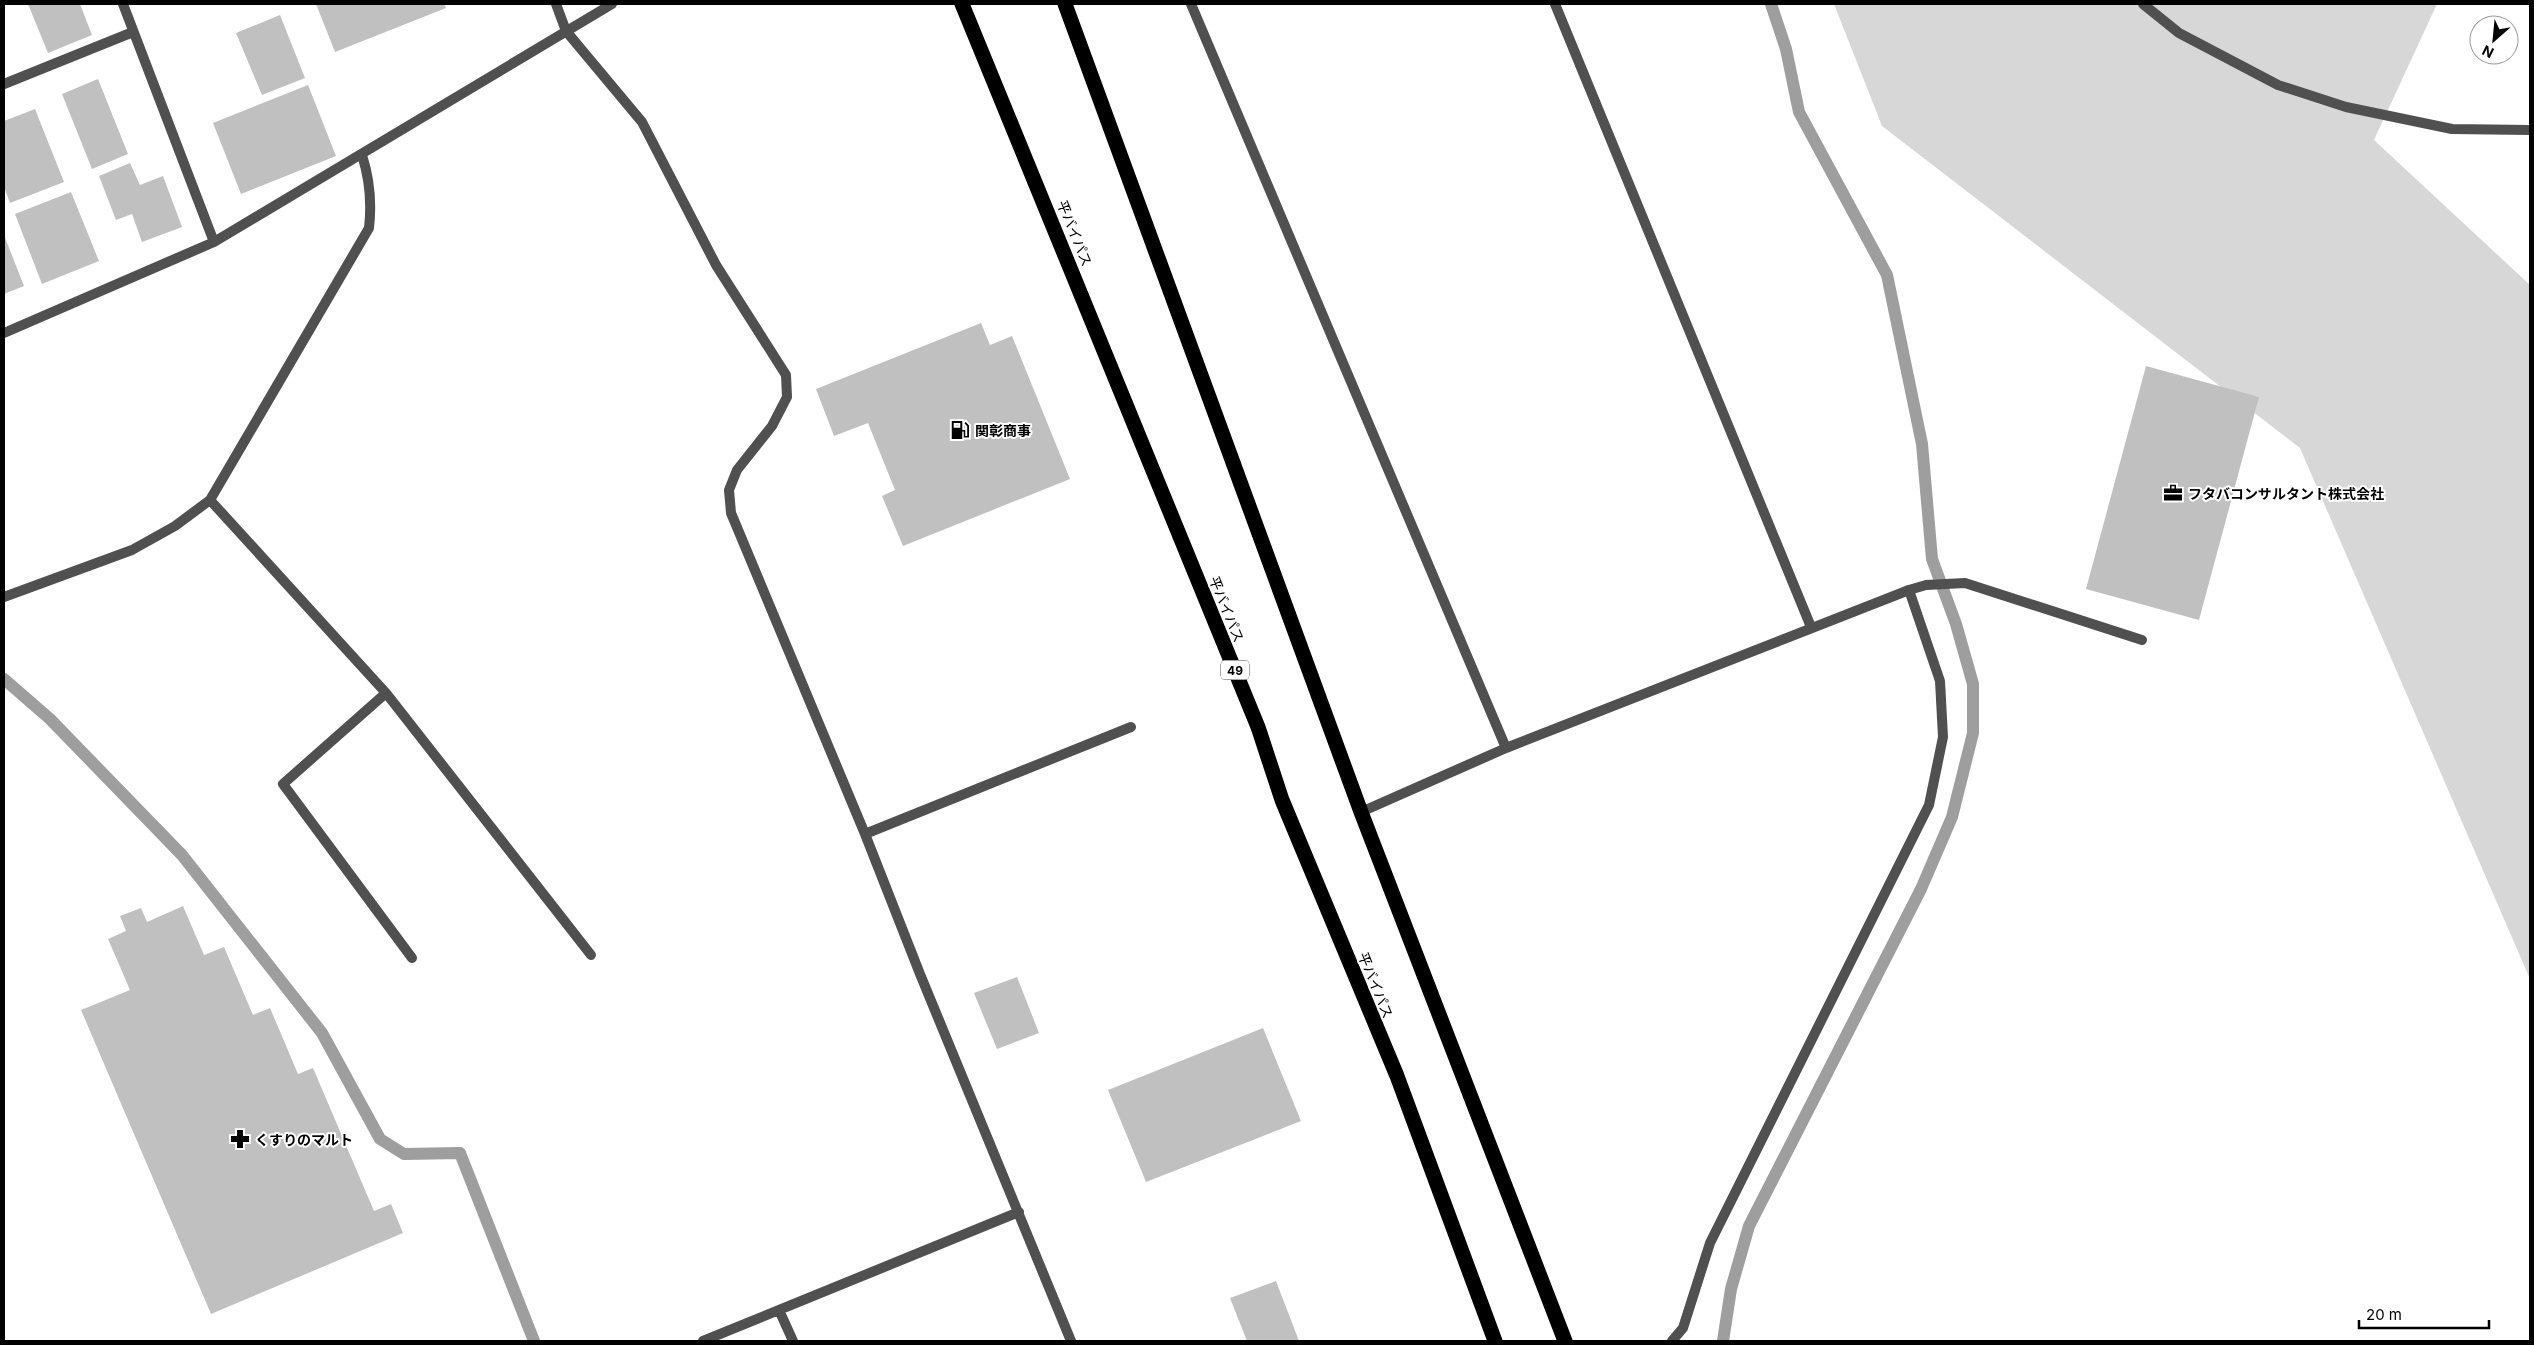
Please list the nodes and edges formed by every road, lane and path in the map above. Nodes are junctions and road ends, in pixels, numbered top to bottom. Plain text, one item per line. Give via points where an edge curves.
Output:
1 (123, 4) edge
2 (556, 4) edge
3 (612, 4) edge
4 (962, 4) edge
5 (1065, 4) edge
6 (1191, 4) edge
7 (1555, 4) edge
8 (2143, 4) edge
9 (566, 30) junction
10 (133, 32) junction
11 (4, 84) edge
12 (2530, 130) edge
13 (362, 155) junction
14 (214, 242) junction
15 (4, 333) edge
16 (210, 500) junction
17 (1910, 590) junction
18 (4, 597) edge
19 (1812, 627) junction
20 (2142, 640) dead end
21 (386, 693) junction
22 (1131, 727) dead end
23 (1506, 748) junction
24 (1361, 812) junction
25 (865, 834) junction
26 (591, 956) dead end
27 (412, 958) dead end
28 (1019, 1212) junction
29 (779, 1310) junction
30 (703, 1341) edge
31 (792, 1341) edge
32 (1071, 1341) edge
33 (1496, 1341) edge
34 (1565, 1341) edge
35 (1672, 1341) edge

1 - 10 street
2 - 9 street
3 - 9 street
4 - 33 highway, 平バイパス / 49 via 1258,727 1282,800 1397,1076
5 - 24 highway
6 - 23 street
7 - 19 street
8 - 12 street via 2179,33 2278,85 2346,107 2452,129
9 - 13 street
9 - 25 street via 642,122 716,265 786,375 787,398 776,419 737,470 729,490 731,513
10 - 11 street
10 - 14 street
13 - 14 street
13 - 16 street via 372,203 369,228
14 - 15 street
16 - 18 street via 175,526 132,550
16 - 21 street
17 - 19 street
17 - 20 street via 1926,585 1965,583
17 - 35 street via 1940,681 1943,737 1929,805 1710,1243 1683,1328
19 - 23 street
21 - 26 street
21 - 27 street via 283,784
22 - 25 street
23 - 24 street
24 - 34 highway
25 - 28 street
28 - 29 street
28 - 32 street
29 - 30 street
29 - 31 street

